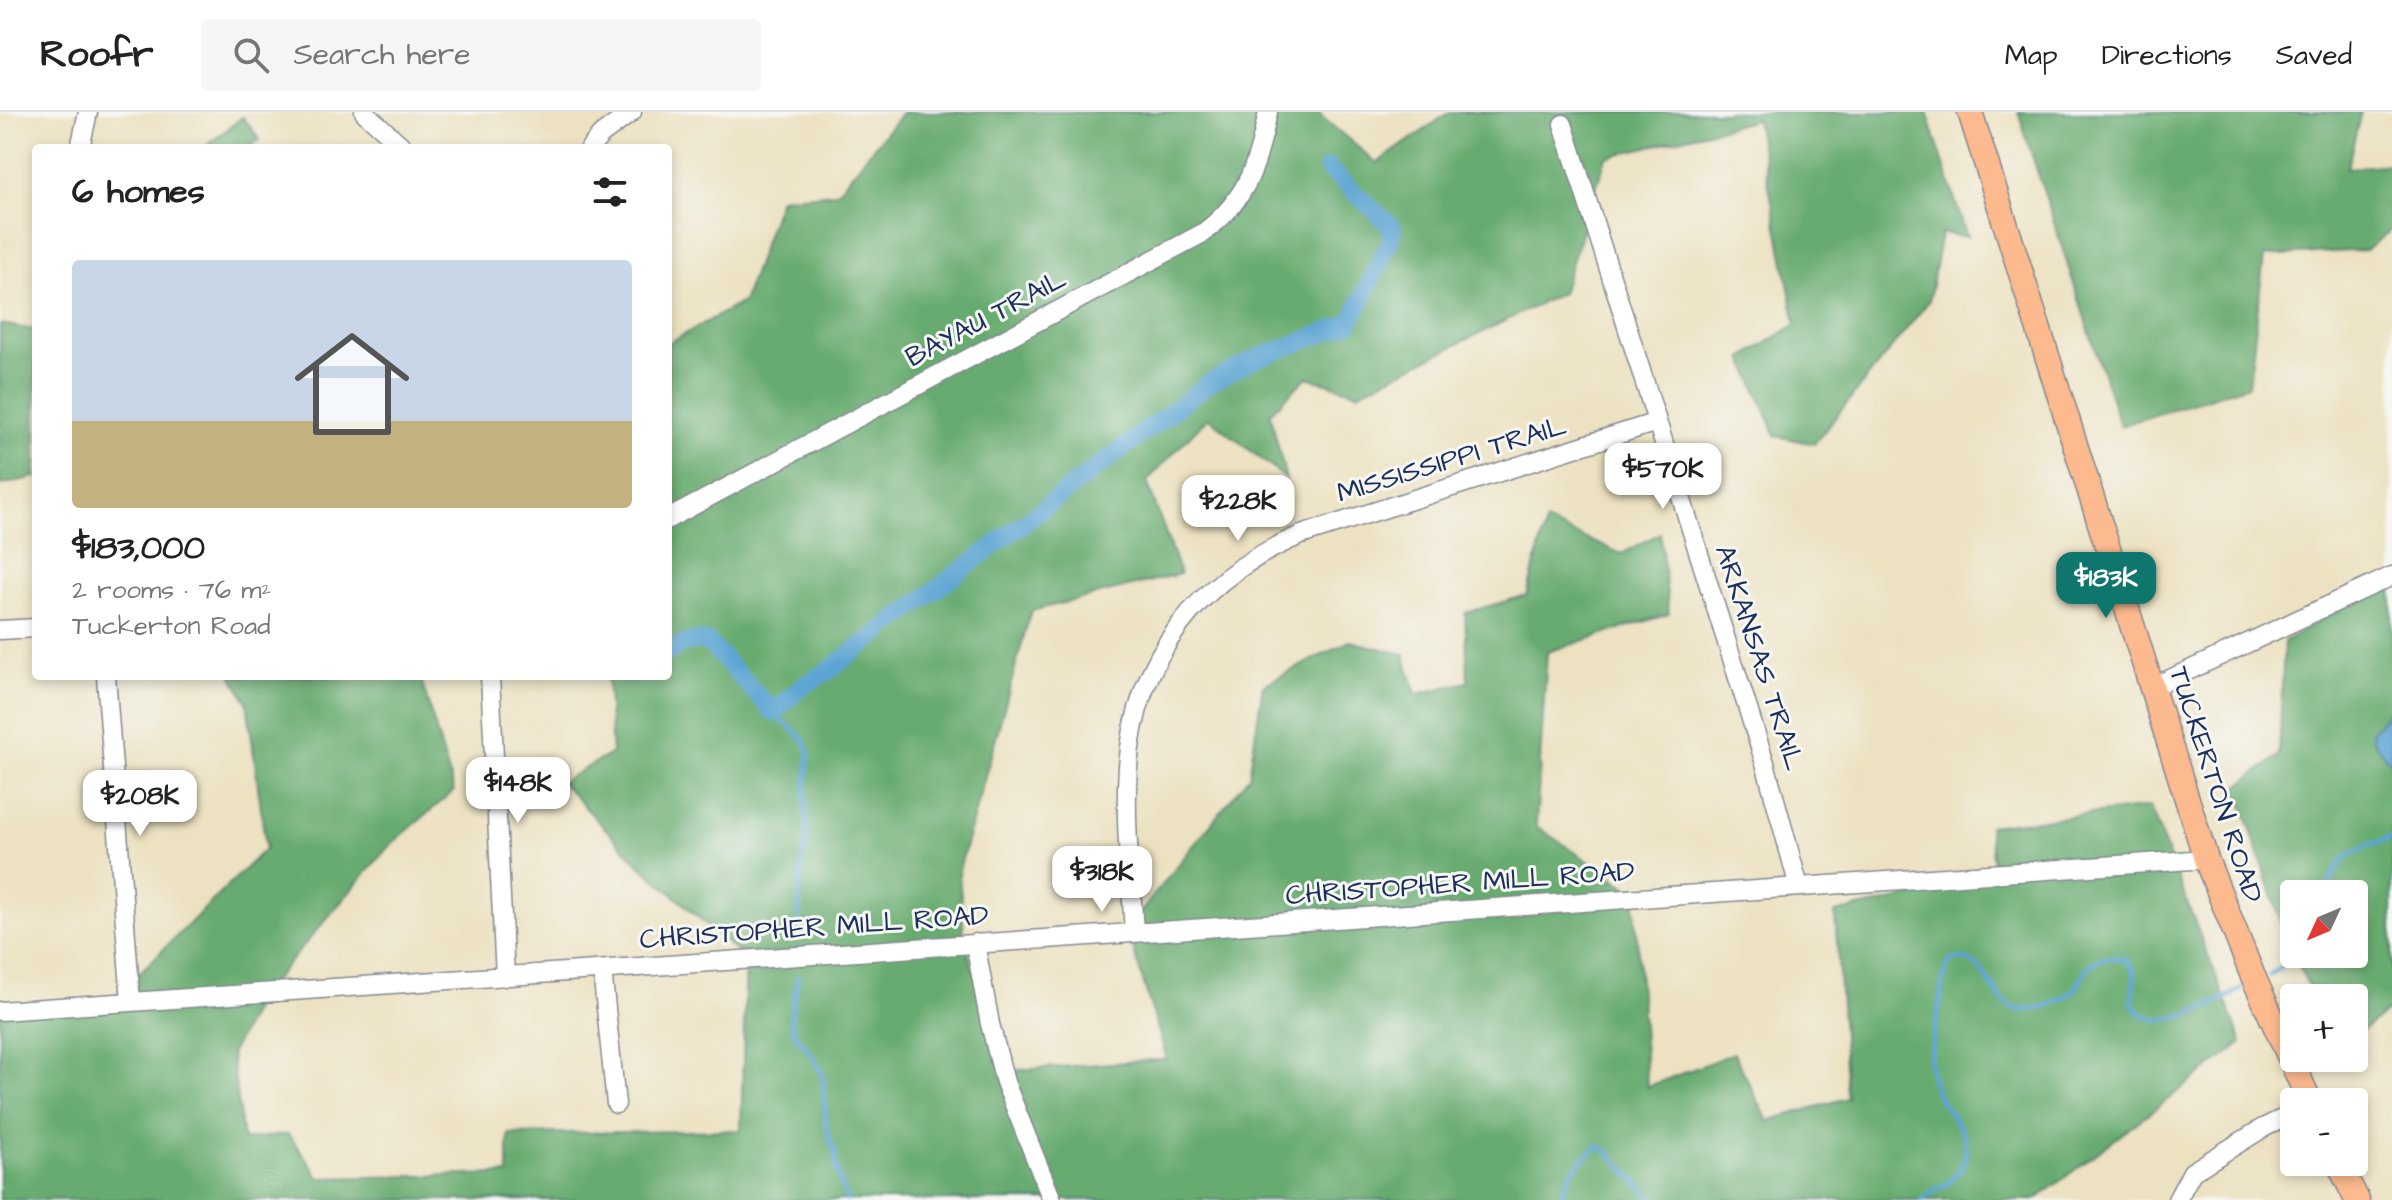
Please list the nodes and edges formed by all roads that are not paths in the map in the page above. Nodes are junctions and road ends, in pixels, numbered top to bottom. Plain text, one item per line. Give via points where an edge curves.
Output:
1 (88, 112) edge
2 (364, 112) edge
3 (632, 112) edge
4 (1268, 112) edge
5 (1970, 112) edge
6 (1562, 116) edge
7 (81, 144) edge
8 (400, 144) edge
9 (593, 144) edge
10 (1657, 422) junction
11 (672, 517) edge
12 (2392, 576) edge
13 (32, 628) edge
14 (0, 630) edge
15 (106, 680) edge
16 (490, 680) edge
17 (2153, 687) junction
18 (2206, 859) junction
19 (1799, 887) junction
20 (1134, 933) junction
21 (975, 943) junction
22 (602, 970) junction
23 (505, 977) junction
24 (131, 1002) junction
25 (0, 1011) edge
26 (2304, 1088) edge
27 (616, 1104) dead end
28 (2280, 1120) edge
29 (2345, 1176) edge
30 (1052, 1200) edge
31 (2177, 1200) edge
32 (2357, 1200) edge

1 - 7 street
2 - 8 street
3 - 9 street
4 - 11 street, BAYAU TRAIL via 1261,151 1245,189 1203,233
5 - 17 main road, TUCKERTON ROAD
6 - 10 street, ARKANSAS TRAIL
10 - 19 street, ARKANSAS TRAIL
10 - 20 street, MISSISSIPPI TRAIL via 1301,535 1245,563 1201,599 1149,676 1131,736 1127,785
12 - 17 street
13 - 14 street
15 - 24 street
16 - 23 street
17 - 18 main road, TUCKERTON ROAD
18 - 19 street, CHRISTOPHER MILL ROAD
18 - 26 main road, TUCKERTON ROAD
19 - 20 street, CHRISTOPHER MILL ROAD
20 - 21 street, CHRISTOPHER MILL ROAD
21 - 22 street, CHRISTOPHER MILL ROAD
21 - 30 street via 1005,1082
22 - 23 street, CHRISTOPHER MILL ROAD
22 - 27 street
23 - 24 street, CHRISTOPHER MILL ROAD
24 - 25 street, CHRISTOPHER MILL ROAD
28 - 31 street via 2192,1172
29 - 32 main road

